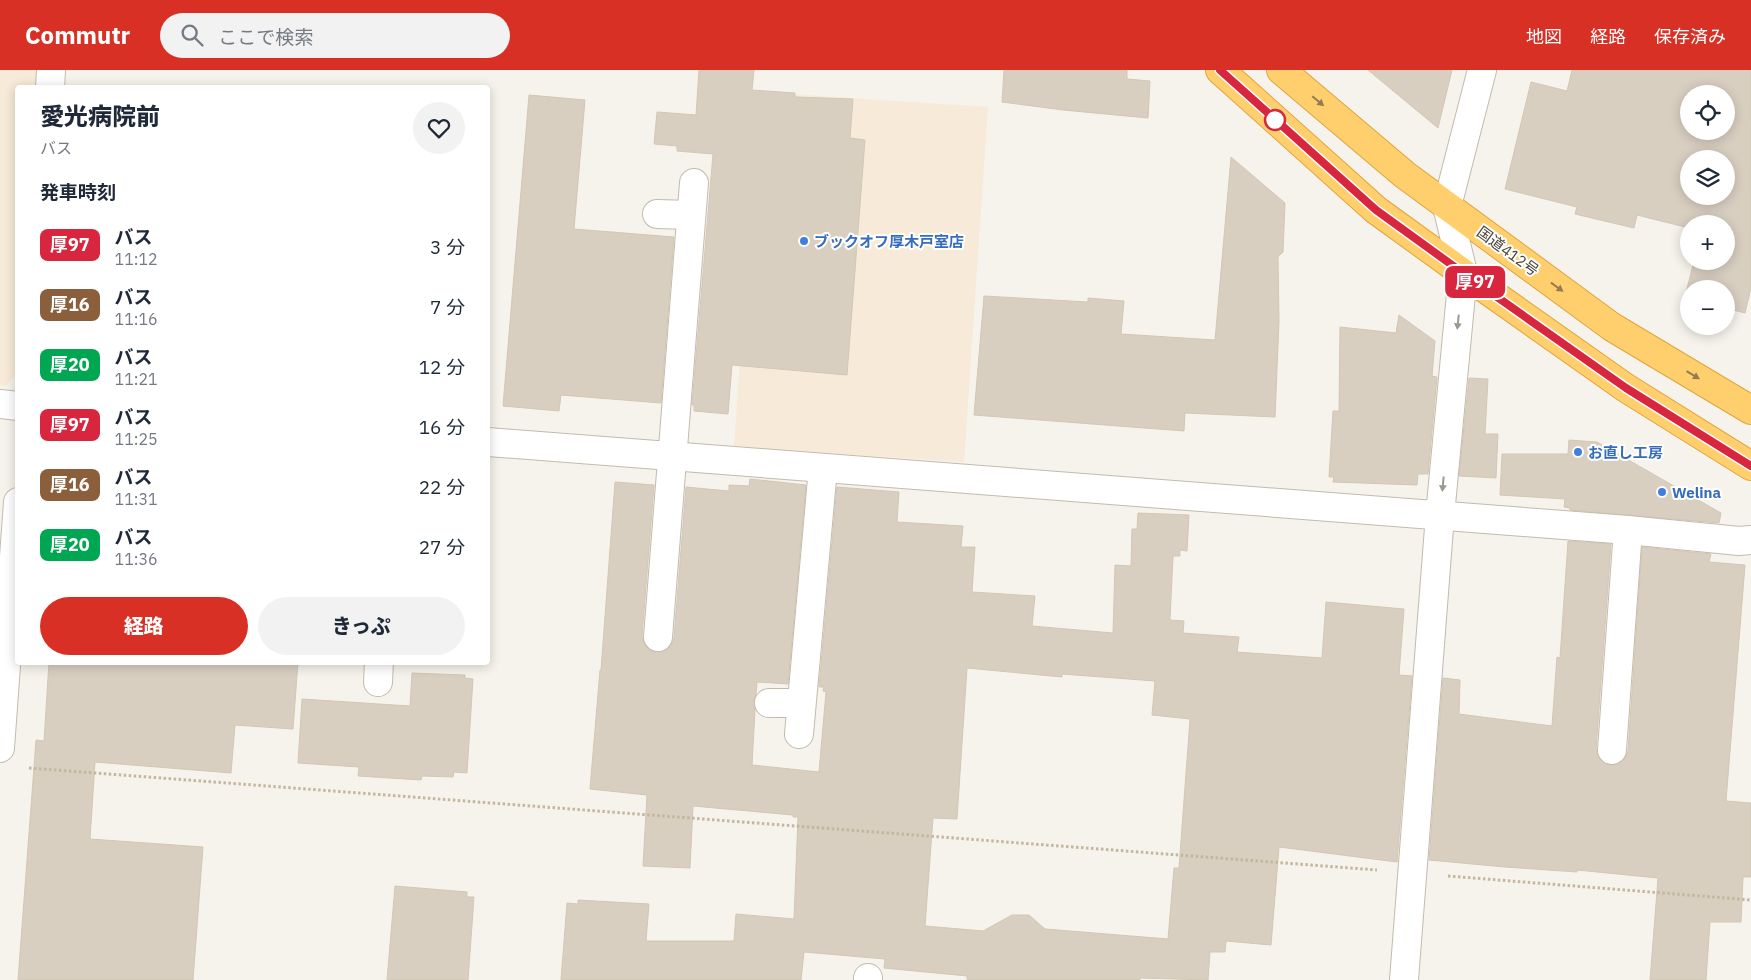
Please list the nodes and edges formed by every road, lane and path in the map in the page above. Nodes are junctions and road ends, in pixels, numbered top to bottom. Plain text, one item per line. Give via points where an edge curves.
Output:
1 (51, 70) edge
2 (1220, 70) edge
3 (1281, 70) edge
4 (1482, 70) edge
5 (50, 85) edge
6 (694, 183) dead end
7 (1447, 206) junction
8 (657, 214) dead end
9 (691, 215) junction
10 (1463, 273) junction
11 (0, 404) edge
12 (15, 406) edge
13 (1751, 410) edge
14 (490, 442) edge
15 (673, 456) junction
16 (1751, 466) edge
17 (823, 468) junction
18 (1440, 515) junction
19 (1628, 530) junction
20 (1751, 540) edge
21 (15, 543) edge
22 (658, 637) dead end
23 (769, 702) dead end
24 (801, 703) junction
25 (799, 734) dead end
26 (0, 748) edge
27 (1612, 750) dead end
28 (20, 767) dead end
29 (1412, 873) junction
30 (1751, 900) edge
31 (1404, 980) edge

1 - 5 street
2 - 10 highway via 1376,210
3 -> 7 highway, 国道412号 via 1405,175
4 - 7 street
6 - 9 street
7 - 10 street
7 -> 13 highway, 国道412号 via 1612,327
8 - 9 street
9 - 15 street
10 - 16 highway via 1626,388
10 -> 18 street
11 - 12 street
14 - 15 street
15 - 17 street
15 - 22 street
17 - 18 street
17 - 24 street
18 - 19 street
18 - 29 street
19 - 20 street
19 - 27 street
21 - 26 street
23 - 24 street
24 - 25 street
28 - 29 path
29 - 30 path
29 - 31 street

